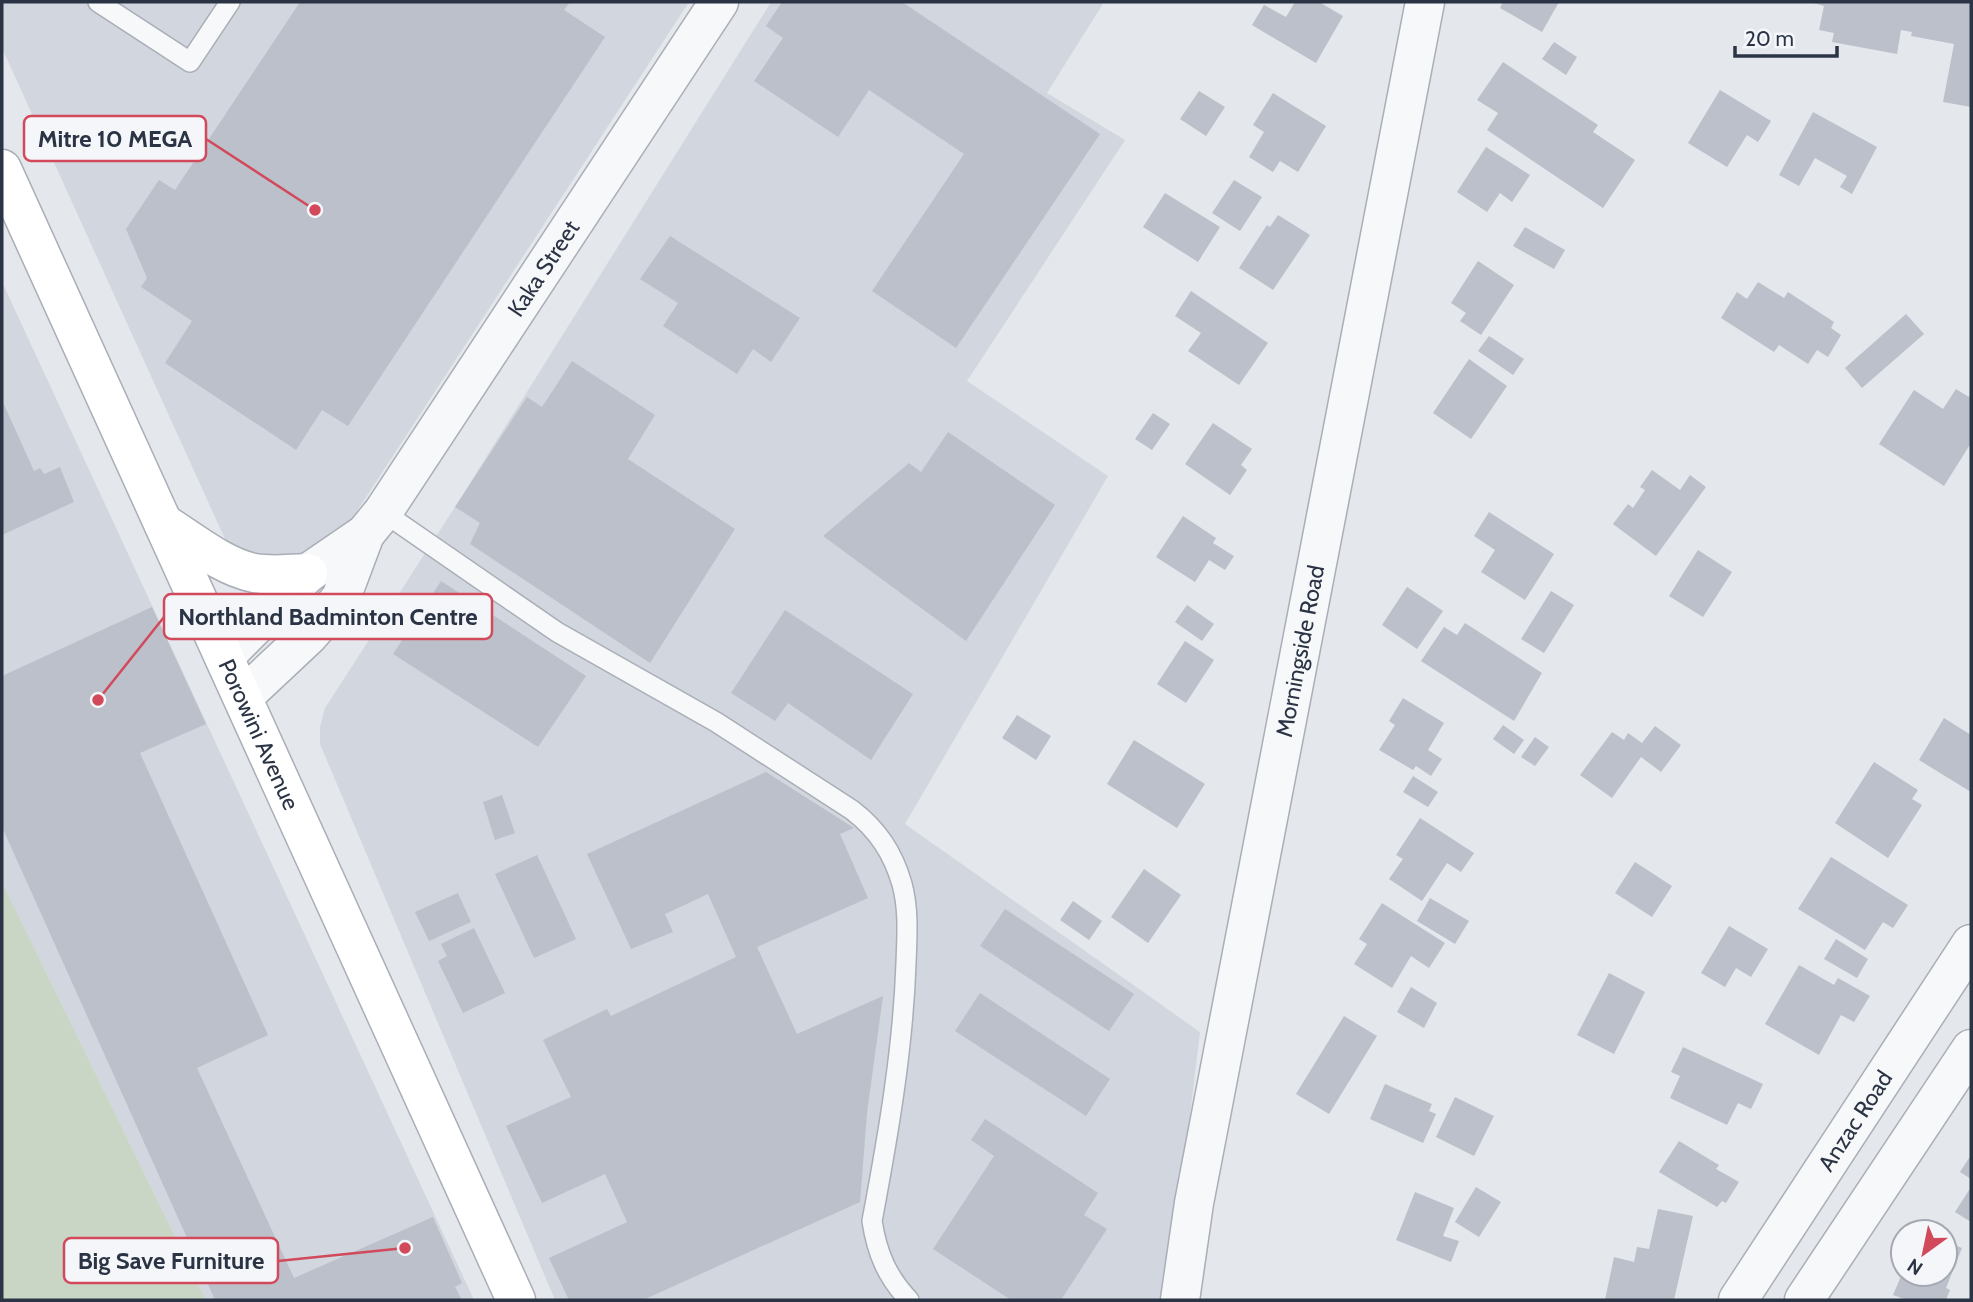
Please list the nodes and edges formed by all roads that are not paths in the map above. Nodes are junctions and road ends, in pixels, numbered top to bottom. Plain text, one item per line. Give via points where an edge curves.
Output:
1 (98, 2) edge
2 (230, 2) edge
3 (719, 2) edge
4 (1425, 2) edge
5 (2, 169) edge
6 (163, 523) junction
7 (374, 523) junction
8 (308, 573) junction
9 (224, 657) junction
10 (243, 697) junction
11 (1971, 944) edge
12 (1971, 1049) edge
13 (516, 1300) edge
14 (909, 1300) edge
15 (1180, 1300) edge
16 (1738, 1300) edge
17 (1804, 1300) edge

1 - 2 lane via 190,62
3 - 7 street, Kaka Street
4 - 15 street, Morningside Road via 1194,1203
5 - 6 main road, Porowini Avenue
6 - 8 main road via 229,565 274,575
6 - 9 main road, Porowini Avenue
7 - 8 street, Kaka Street
7 - 10 street, Kaka Street via 341,598
7 - 14 lane via 716,722 852,810 888,847 908,915 904,1017 872,1222 882,1263
8 - 9 street, Kaka Street
9 - 10 main road, Porowini Avenue
10 - 13 main road, Porowini Avenue
11 - 16 street, Anzac Road
12 - 17 street

